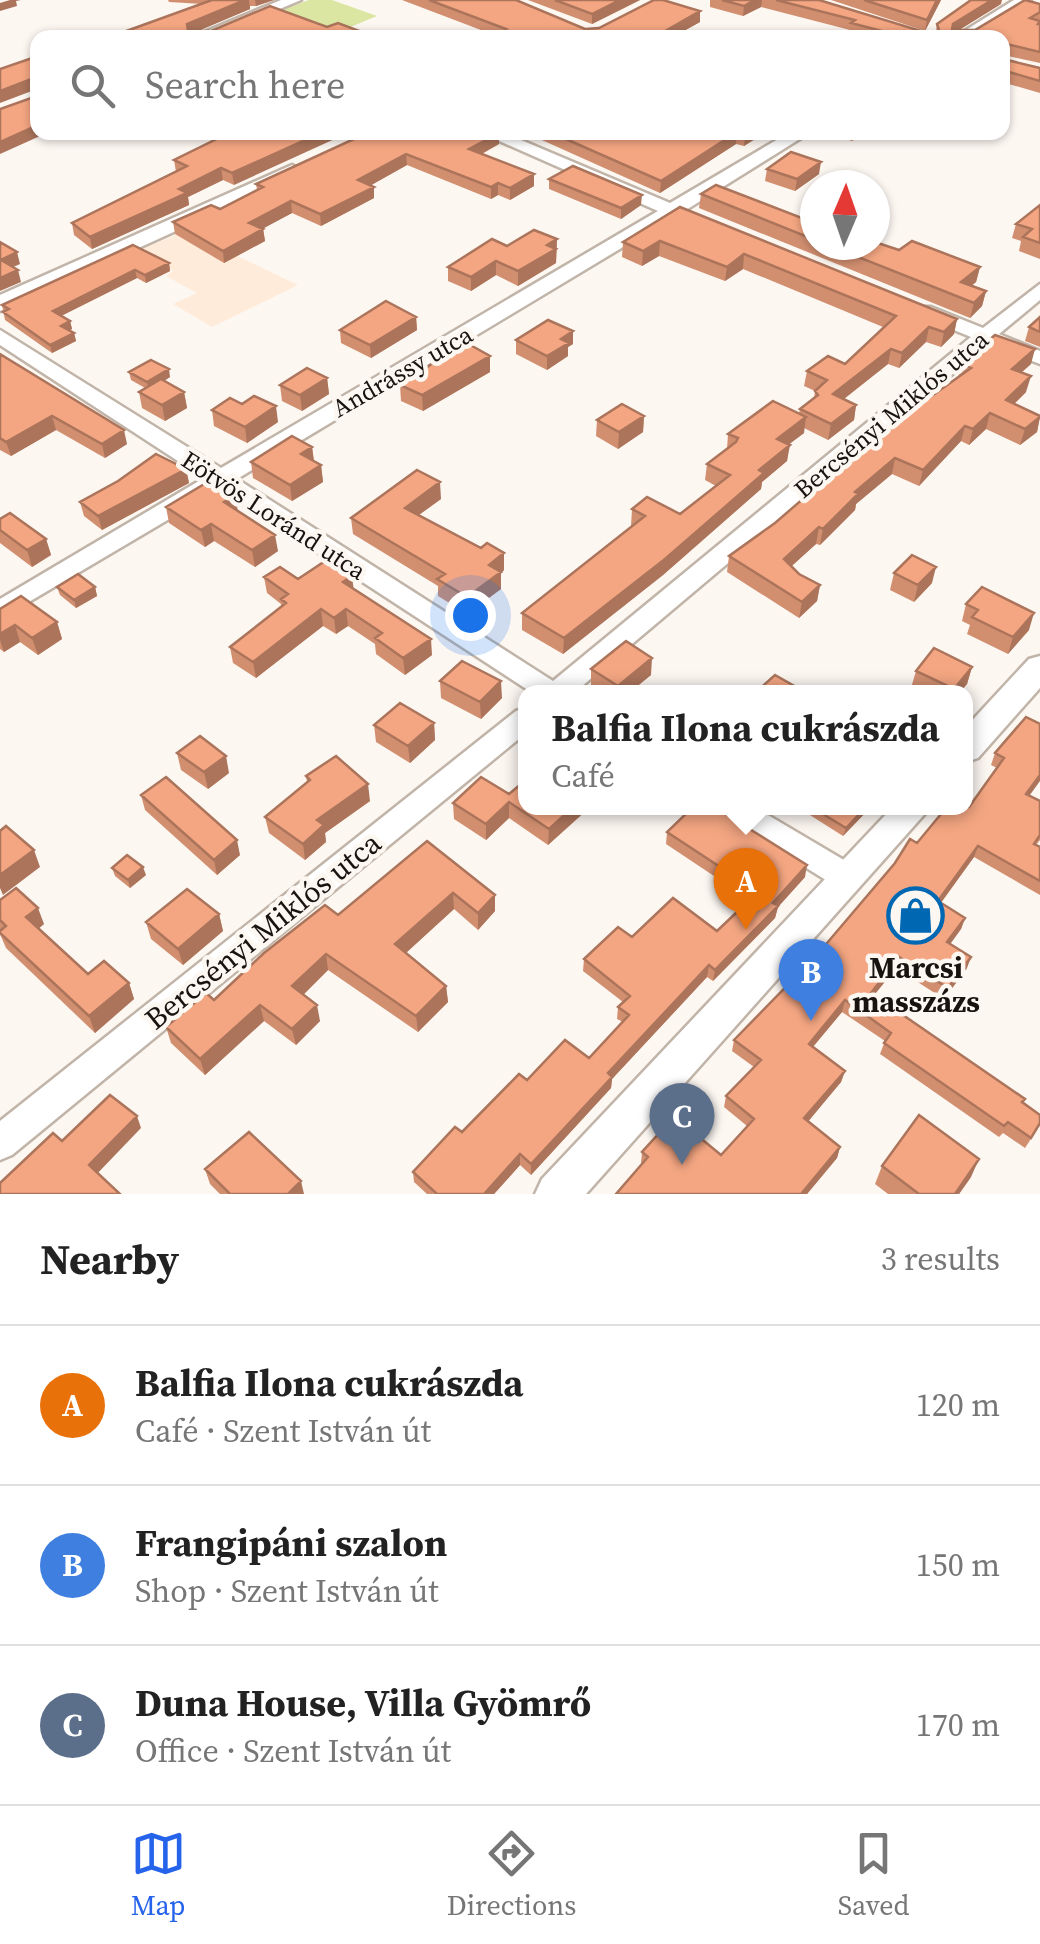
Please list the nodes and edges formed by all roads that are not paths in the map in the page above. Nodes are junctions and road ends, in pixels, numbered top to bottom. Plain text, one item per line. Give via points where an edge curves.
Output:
1 (294, 0) edge
2 (1024, 0) edge
3 (224, 27) junction
4 (217, 30) edge
5 (231, 30) edge
6 (973, 30) edge
7 (506, 140) edge
8 (790, 140) edge
9 (307, 164) edge
10 (674, 211) junction
11 (711, 226) edge
12 (1040, 290) edge
13 (0, 304) edge
14 (912, 306) edge
15 (0, 336) edge
16 (986, 336) junction
17 (1040, 358) edge
18 (218, 480) junction
19 (0, 610) edge
20 (1040, 668) edge
21 (539, 685) edge
22 (566, 685) edge
23 (518, 724) edge
24 (973, 741) edge
25 (744, 815) edge
26 (906, 815) edge
27 (848, 878) junction
28 (0, 1143) edge
29 (557, 1194) edge

1 - 3 street
2 - 6 street
3 - 4 street
3 - 5 street
7 - 10 street
8 - 10 street, Andrássy utca
9 - 13 street
10 - 11 street
10 - 18 street, Andrássy utca
12 - 16 street, Bercsényi Miklós utca
14 - 16 street
15 - 18 street, Eötvös Loránd utca
16 - 17 street
16 - 22 street, Bercsényi Miklós utca
18 - 19 street, Andrássy utca
18 - 21 street, Eötvös Loránd utca
20 - 24 street
23 - 28 street, Bercsényi Miklós utca
25 - 27 street
26 - 27 street
27 - 29 street

